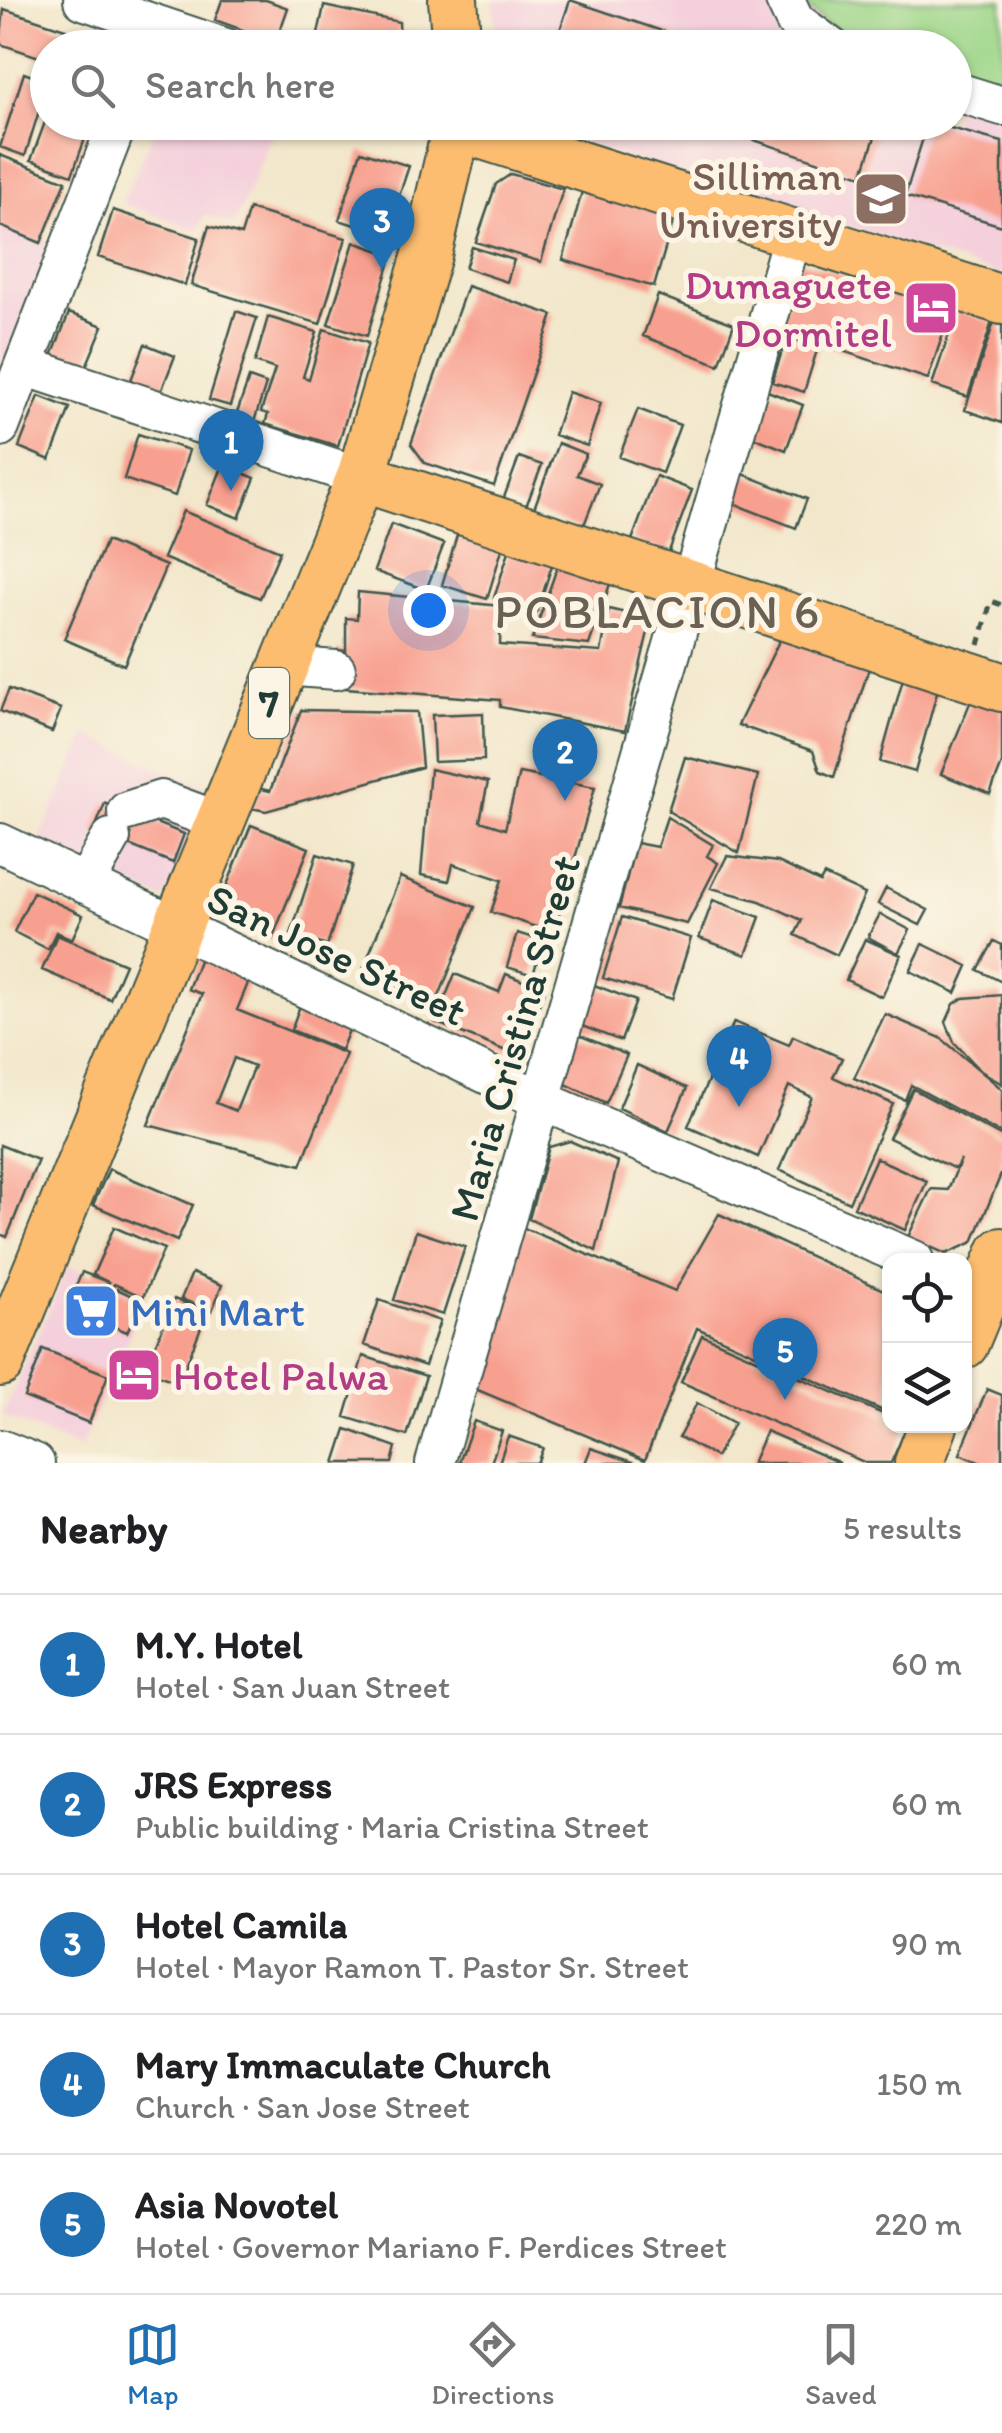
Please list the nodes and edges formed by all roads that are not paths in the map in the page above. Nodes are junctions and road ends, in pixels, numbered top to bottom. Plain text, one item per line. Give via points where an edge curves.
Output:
1 (84, 0) edge
2 (453, 0) edge
3 (784, 0) edge
4 (157, 24) edge
5 (456, 30) edge
6 (807, 30) edge
7 (972, 97) edge
8 (1002, 106) edge
9 (111, 140) edge
10 (450, 140) edge
11 (502, 140) edge
12 (793, 234) junction
13 (1002, 300) edge
14 (24, 366) junction
15 (0, 427) edge
16 (361, 477) junction
17 (691, 588) junction
18 (283, 666) junction
19 (336, 670) dead end
20 (986, 682) edge
21 (220, 822) junction
22 (0, 843) edge
23 (86, 884) junction
24 (177, 929) junction
25 (543, 1101) junction
26 (898, 1253) edge
27 (988, 1281) edge
28 (964, 1343) edge
29 (0, 1362) edge
30 (930, 1433) edge
31 (0, 1449) edge
32 (35, 1463) edge
33 (435, 1463) edge
34 (919, 1463) edge

1 - 4 street
2 - 5 main road
3 - 6 street
7 - 8 street
9 - 14 street
10 - 16 main road, 7 via 418,288
11 - 12 main road, 7
12 - 13 main road, 7
12 - 17 street, Maria Cristina Street
14 - 15 street
14 - 16 street
16 - 17 main road
16 - 18 main road, 7
17 - 20 main road
17 - 25 street, Maria Cristina Street
18 - 19 street
18 - 21 main road, 7
21 - 23 street via 161,800 119,825
21 - 24 main road, 7
22 - 23 street, San Jose Street
23 - 24 street, San Jose Street
24 - 25 street, San Jose Street
24 - 29 main road, 7
25 - 26 street, San Jose Street
25 - 33 street, Maria Cristina Street
27 - 28 main road
30 - 34 main road
31 - 32 street

